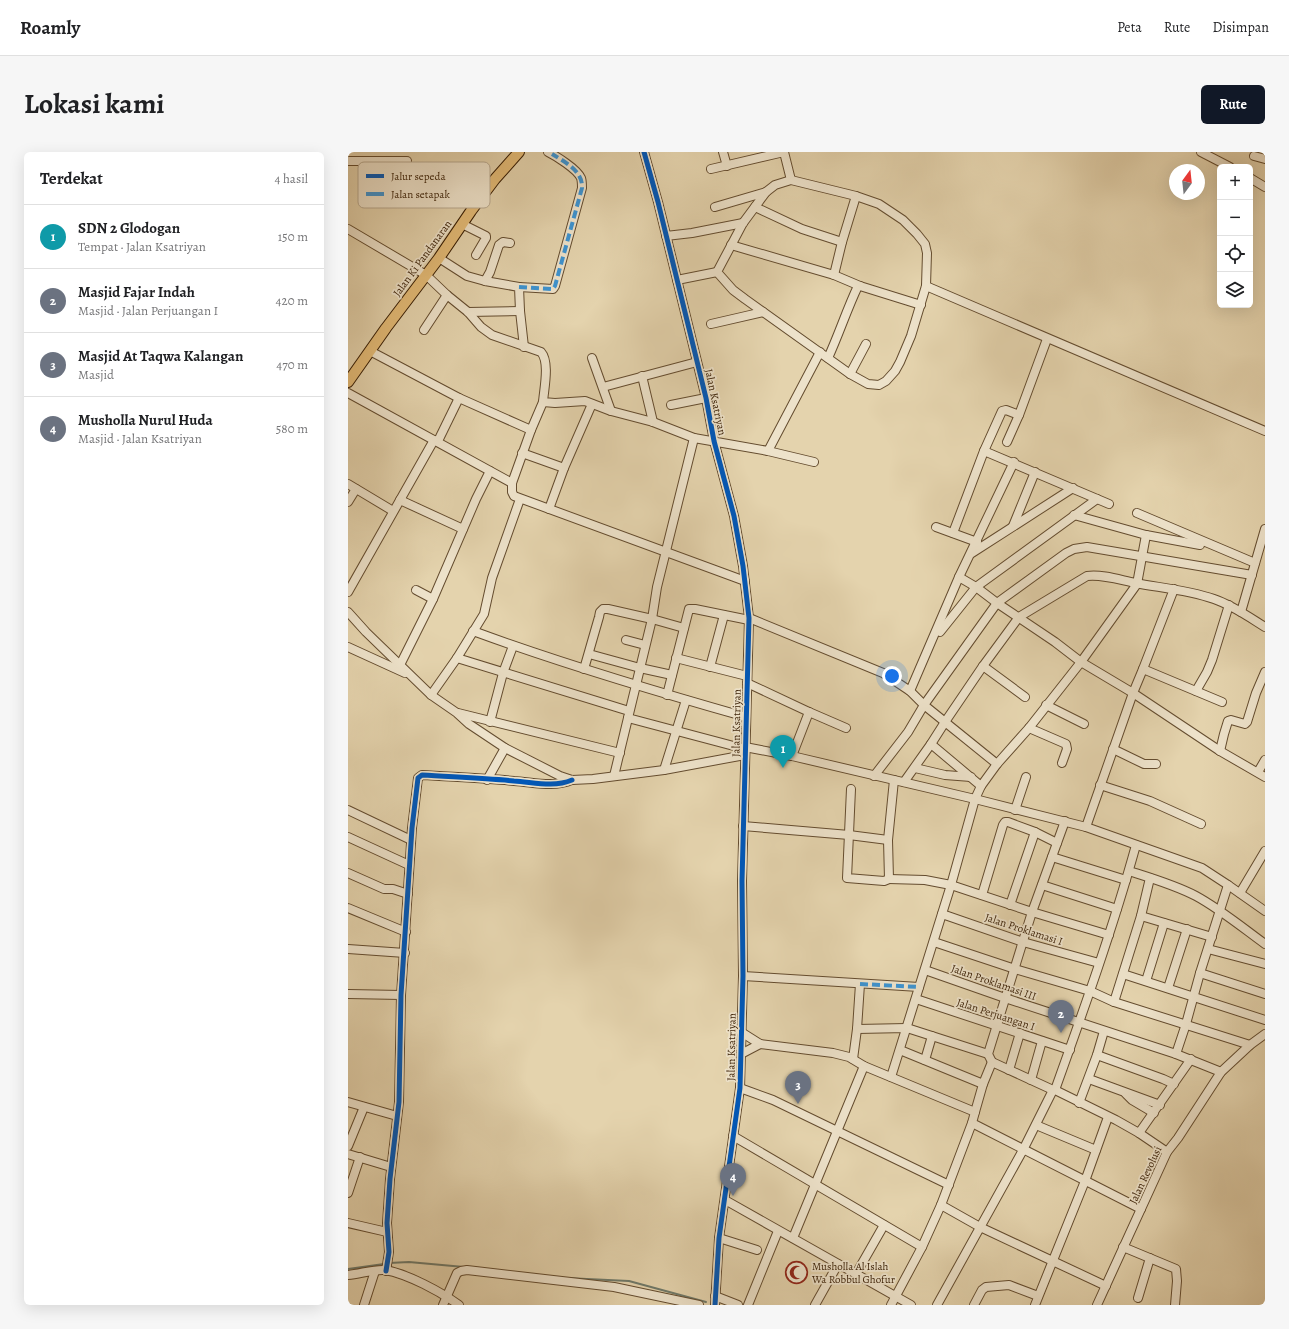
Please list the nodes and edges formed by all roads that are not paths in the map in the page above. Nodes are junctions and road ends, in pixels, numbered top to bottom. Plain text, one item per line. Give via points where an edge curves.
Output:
1 (519, 152) edge
2 (644, 152) edge
3 (723, 152) edge
4 (784, 152) edge
5 (1201, 152) edge
6 (1221, 152) edge
7 (552, 153) edge
8 (1254, 156) dead end
9 (1265, 159) edge
10 (407, 160) dead end
11 (348, 161) edge
12 (1219, 161) junction
13 (1224, 164) edge
14 (727, 166) junction
15 (711, 169) dead end
16 (791, 180) junction
17 (1253, 180) edge
18 (490, 186) edge
19 (1265, 187) edge
20 (766, 192) junction
21 (856, 196) junction
22 (715, 207) dead end
23 (756, 207) junction
24 (474, 208) edge
25 (742, 223) junction
26 (462, 224) junction
27 (348, 229) edge
28 (666, 236) junction
29 (842, 242) junction
30 (510, 243) dead end
31 (731, 246) junction
32 (476, 255) dead end
33 (438, 258) junction
34 (717, 272) junction
35 (426, 275) junction
36 (834, 276) junction
37 (677, 280) junction
38 (485, 281) junction
39 (860, 286) junction
40 (926, 286) junction
41 (519, 287) junction
42 (447, 295) junction
43 (921, 305) junction
44 (520, 311) junction
45 (468, 312) junction
46 (763, 312) junction
47 (712, 324) dead end
48 (424, 330) dead end
49 (1047, 339) junction
50 (866, 344) dead end
51 (524, 347) junction
52 (370, 351) junction
53 (820, 352) junction
54 (592, 358) dead end
55 (828, 358) junction
56 (697, 362) junction
57 (850, 374) junction
58 (642, 376) junction
59 (348, 382) edge
60 (603, 387) junction
61 (348, 393) edge
62 (459, 398) junction
63 (706, 398) junction
64 (543, 402) junction
65 (592, 404) junction
66 (671, 405) dead end
67 (611, 411) junction
68 (1019, 415) junction
69 (653, 422) junction
70 (531, 430) junction
71 (1265, 431) edge
72 (694, 438) junction
73 (436, 441) junction
74 (714, 441) junction
75 (1007, 442) dead end
76 (768, 451) junction
77 (984, 451) junction
78 (522, 453) junction
79 (814, 462) dead end
80 (1014, 462) junction
81 (564, 468) junction
82 (490, 470) junction
83 (1034, 472) junction
84 (512, 483) junction
85 (348, 484) edge
86 (1073, 488) junction
87 (356, 489) junction
88 (520, 499) junction
89 (1097, 499) junction
90 (400, 500) junction
91 (348, 502) edge
92 (1109, 504) dead end
93 (550, 509) junction
94 (393, 511) junction
95 (1137, 513) dead end
96 (1074, 515) junction
97 (1013, 526) junction
98 (936, 527) dead end
99 (463, 529) junction
100 (1265, 530) edge
101 (953, 533) junction
102 (1146, 535) junction
103 (977, 542) junction
104 (1200, 545) dead end
105 (665, 552) junction
106 (971, 554) junction
107 (1142, 556) junction
108 (1255, 563) junction
109 (1252, 575) junction
110 (959, 577) junction
111 (745, 581) junction
112 (1137, 584) junction
113 (976, 587) junction
114 (1174, 589) junction
115 (416, 590) dead end
116 (348, 592) edge
117 (433, 599) junction
118 (997, 604) junction
119 (1229, 605) junction
120 (348, 612) edge
121 (1241, 612) junction
122 (724, 615) junction
123 (1019, 617) junction
124 (652, 619) junction
125 (749, 619) junction
126 (1265, 627) edge
127 (684, 628) junction
128 (473, 632) junction
129 (933, 639) junction
130 (626, 640) dead end
131 (645, 645) junction
132 (348, 646) edge
133 (513, 646) junction
134 (589, 654) junction
135 (456, 658) junction
136 (676, 658) junction
137 (1080, 662) junction
138 (400, 665) junction
139 (983, 666) junction
140 (710, 667) junction
141 (640, 668) junction
142 (584, 669) junction
143 (1143, 669) junction
144 (1265, 672) edge
145 (504, 673) junction
146 (672, 675) junction
147 (412, 676) junction
148 (747, 679) junction
149 (635, 686) junction
150 (910, 691) junction
151 (1196, 691) junction
152 (1132, 693) junction
153 (431, 695) junction
154 (667, 695) junction
155 (1025, 696) dead end
156 (686, 700) junction
157 (1222, 702) dead end
158 (924, 705) junction
159 (1046, 705) junction
160 (809, 712) junction
161 (457, 713) junction
162 (629, 714) junction
163 (746, 717) junction
164 (490, 722) junction
165 (945, 722) junction
166 (1084, 724) dead end
167 (846, 728) dead end
168 (1029, 728) junction
169 (676, 732) junction
170 (932, 744) junction
171 (505, 748) junction
172 (1113, 749) junction
173 (745, 750) junction
174 (1220, 751) junction
175 (620, 753) junction
176 (792, 756) junction
177 (1265, 760) edge
178 (1062, 763) dead end
179 (997, 764) junction
180 (1156, 764) dead end
181 (915, 768) junction
182 (664, 770) junction
183 (1262, 774) edge
184 (614, 776) junction
185 (874, 776) junction
186 (971, 777) junction
187 (1026, 777) dead end
188 (487, 780) junction
189 (572, 780) junction
190 (894, 780) junction
191 (904, 782) junction
192 (1100, 785) junction
193 (981, 786) junction
194 (850, 789) dead end
195 (976, 799) junction
196 (348, 810) edge
197 (1015, 810) junction
198 (1065, 821) junction
199 (1201, 824) dead end
200 (743, 826) junction
201 (1086, 827) junction
202 (1035, 832) junction
203 (849, 835) junction
204 (348, 837) edge
205 (411, 840) junction
206 (888, 840) junction
207 (1057, 843) junction
208 (1136, 845) junction
209 (1265, 851) edge
210 (1052, 857) junction
211 (1262, 862) edge
212 (409, 865) junction
213 (1129, 871) junction
214 (348, 873) edge
215 (1150, 878) junction
216 (889, 879) junction
217 (1126, 880) junction
218 (951, 885) junction
219 (1042, 885) junction
220 (1228, 885) junction
221 (1240, 893) junction
222 (408, 894) junction
223 (982, 895) junction
224 (1010, 904) junction
225 (348, 908) edge
226 (1117, 909) junction
227 (1219, 911) junction
228 (1265, 911) edge
229 (1032, 912) junction
230 (942, 914) junction
231 (1141, 916) junction
232 (1164, 923) junction
233 (1187, 929) junction
234 (406, 932) junction
235 (1109, 935) junction
236 (1212, 937) junction
237 (934, 942) junction
238 (1023, 942) junction
239 (1265, 944) edge
240 (348, 949) edge
241 (1208, 949) junction
242 (405, 953) junction
243 (1099, 963) junction
244 (1265, 964) edge
245 (1015, 969) junction
246 (925, 970) junction
247 (1200, 973) junction
248 (1123, 974) junction
249 (743, 976) junction
250 (1146, 981) junction
251 (860, 984) junction
252 (919, 988) junction
253 (1168, 988) junction
254 (1090, 991) junction
255 (348, 994) edge
256 (1265, 994) edge
257 (402, 995) junction
258 (1193, 996) junction
259 (1005, 998) junction
260 (916, 999) junction
261 (1114, 1002) junction
262 (1265, 1020) edge
263 (1080, 1022) junction
264 (1186, 1024) junction
265 (997, 1026) junction
266 (857, 1028) junction
267 (907, 1028) junction
268 (1104, 1030) junction
269 (741, 1032) junction
270 (1020, 1033) junction
271 (1265, 1034) edge
272 (932, 1036) junction
273 (1042, 1041) junction
274 (760, 1044) junction
275 (1250, 1045) junction
276 (900, 1050) junction
277 (1070, 1050) junction
278 (741, 1054) junction
279 (988, 1054) junction
280 (1176, 1054) junction
281 (1097, 1055) junction
282 (853, 1059) junction
283 (1191, 1059) junction
284 (925, 1060) junction
285 (992, 1062) junction
286 (864, 1066) junction
287 (1009, 1070) junction
288 (1221, 1072) junction
289 (891, 1077) junction
290 (1089, 1078) junction
291 (1031, 1080) junction
292 (983, 1084) junction
293 (1174, 1084) junction
294 (740, 1088) junction
295 (1054, 1090) junction
296 (1124, 1092) junction
297 (348, 1102) edge
298 (1079, 1103) junction
299 (1160, 1105) junction
300 (364, 1107) junction
301 (975, 1112) junction
302 (1154, 1113) junction
303 (397, 1116) junction
304 (1108, 1117) junction
305 (972, 1123) junction
306 (1036, 1125) junction
307 (836, 1132) junction
308 (1139, 1133) junction
309 (733, 1136) junction
310 (348, 1146) edge
311 (1023, 1150) junction
312 (1096, 1150) junction
313 (1167, 1152) junction
314 (348, 1154) edge
315 (360, 1157) junction
316 (391, 1167) junction
317 (1085, 1181) junction
318 (815, 1184) junction
319 (949, 1185) junction
320 (348, 1193) edge
321 (725, 1200) junction
322 (941, 1205) junction
323 (1141, 1209) junction
324 (348, 1223) edge
325 (884, 1224) junction
326 (980, 1227) junction
327 (778, 1231) junction
328 (387, 1232) junction
329 (719, 1238) junction
330 (793, 1238) junction
331 (922, 1247) junction
332 (1124, 1247) junction
333 (757, 1250) dead end
334 (1150, 1258) junction
335 (1052, 1262) junction
336 (838, 1264) junction
337 (386, 1270) junction
338 (375, 1271) junction
339 (856, 1274) junction
340 (348, 1275) edge
341 (1106, 1286) junction
342 (447, 1296) junction
343 (896, 1296) junction
344 (1038, 1296) junction
345 (1138, 1298) dead end
346 (715, 1301) edge
347 (364, 1305) edge
348 (443, 1305) edge
349 (459, 1305) edge
350 (699, 1305) edge
351 (738, 1305) edge
352 (748, 1305) edge
353 (815, 1305) edge
354 (891, 1305) edge
355 (911, 1305) edge
356 (937, 1305) edge
357 (974, 1305) edge
358 (1035, 1305) edge
359 (1097, 1305) edge
360 (1175, 1305) edge

1 - 18 main road, Jalan Ki Pandanaran
2 - 28 street, Jalan Ksatriyan
3 - 14 street
4 - 14 street
4 - 16 street
5 - 12 street
6 - 12 street
7 - 41 street via 578,173 582,188 555,286 553,289
8 - 9 street
10 - 11 street
12 - 13 street
14 - 15 street
16 - 20 street
16 - 21 street
17 - 19 street
20 - 22 street
20 - 23 street
21 - 29 street
21 - 40 street via 879,204 903,220 922,239 927,253
23 - 25 street
23 - 29 street via 802,229
24 - 26 main road, Jalan Ki Pandanaran
25 - 28 street
25 - 31 street
26 - 32 street via 486,236
26 - 33 main road, Jalan Ki Pandanaran
27 - 35 street
28 - 37 street, Jalan Ksatriyan
29 - 36 street
30 - 38 street via 500,242
31 - 34 street
31 - 36 street
33 - 35 main road, Jalan Ki Pandanaran
33 - 38 street via 467,276
34 - 37 street
34 - 46 street via 733,290
35 - 42 street
35 - 52 main road, Jalan Ki Pandanaran
36 - 39 street
37 - 56 street, Jalan Ksatriyan
38 - 41 street
39 - 43 street
39 - 55 street via 854,294
40 - 43 street
40 - 49 street
41 - 44 street
42 - 45 street
42 - 48 street
43 - 57 street via 900,362 886,381 872,385
44 - 45 street
44 - 51 street
45 - 51 street via 492,335
46 - 47 street
46 - 53 street
49 - 68 street
49 - 71 street
50 - 57 street
51 - 64 street via 541,352 544,358 546,365
52 - 59 main road, Jalan Ki Pandanaran
52 - 62 street
53 - 55 street
53 - 76 street
54 - 60 street
55 - 57 street
56 - 58 street
56 - 63 street, Jalan Ksatriyan
58 - 60 street
58 - 69 street
60 - 67 street
61 - 73 street
62 - 70 street
62 - 73 street
63 - 66 street
63 - 74 street, Jalan Ksatriyan
64 - 65 street via 581,401
64 - 70 street
65 - 67 street
65 - 81 street
67 - 69 street
68 - 75 street
68 - 77 street via 1002,411
69 - 72 street
70 - 78 street
72 - 74 street
72 - 105 street
73 - 82 street
73 - 90 street
74 - 76 street
74 - 111 street, Jalan Ksatriyan via 734,516
76 - 79 street
77 - 80 street
77 - 101 street
78 - 81 street
78 - 84 street
80 - 83 street
80 - 103 street
81 - 93 street
82 - 84 street
82 - 99 street
83 - 86 street
83 - 97 street
84 - 88 street via 513,494
85 - 87 street
86 - 89 street
86 - 97 street
87 - 91 street
87 - 94 street
88 - 93 street
88 - 128 street via 492,578 485,610
89 - 92 street
89 - 96 street
90 - 94 street
90 - 99 street
93 - 105 street
94 - 116 street
95 - 108 street
96 - 102 street
96 - 113 street
97 - 106 street
98 - 101 street
99 - 117 street
100 - 108 street
101 - 103 street
102 - 104 street
102 - 107 street
103 - 106 street
105 - 111 street
105 - 124 street
106 - 110 street
107 - 109 street
107 - 112 street
107 - 118 street via 1087,547 1074,549
108 - 109 street
109 - 121 street
110 - 113 street
110 - 129 street
111 - 125 street, Jalan Ksatriyan
112 - 114 street
112 - 123 street via 1096,575 1087,576
112 - 137 street
113 - 118 street
113 - 129 street
114 - 119 street
114 - 143 street
115 - 117 street
117 - 138 street
118 - 123 street
118 - 158 street
119 - 121 street
119 - 151 street via 1212,660
120 - 138 street
121 - 126 street
122 - 125 street
122 - 127 street via 690,608
122 - 140 street
123 - 137 street
123 - 139 street
124 - 127 street
124 - 131 street
124 - 134 street via 608,609 602,610
125 - 148 street, Jalan Ksatriyan
125 - 150 street via 883,672
127 - 136 street
128 - 133 street
128 - 135 street
129 - 150 street
130 - 131 street
131 - 141 street
132 - 147 street
133 - 142 street
133 - 145 street
134 - 141 street
134 - 142 street
135 - 145 street
135 - 153 street
136 - 140 street
136 - 146 street
137 - 152 street
137 - 159 street
138 - 147 street
139 - 155 street
139 - 165 street
140 - 148 street
141 - 146 street
141 - 149 street
142 - 149 street
143 - 151 street
143 - 152 street
144 - 174 street via 1247,722 1245,724 1228,721
145 - 162 street
145 - 164 street
146 - 154 street
147 - 153 street
148 - 160 street
148 - 163 street, Jalan Ksatriyan
149 - 154 street
149 - 162 street
150 - 158 street
151 - 157 street
152 - 172 street
152 - 174 street
153 - 161 street
154 - 156 street
156 - 163 street
156 - 169 street
158 - 165 street
158 - 185 street via 908,732
159 - 166 street
159 - 168 street
160 - 167 street
160 - 176 street
161 - 164 street
161 - 171 street
162 - 169 street
162 - 175 street
163 - 173 street, Jalan Ksatriyan
164 - 175 street
165 - 170 street
165 - 179 street
168 - 178 street via 1066,744
168 - 179 street
169 - 173 street
169 - 182 street
170 - 181 street
170 - 186 street
171 - 188 street
171 - 189 street via 548,771
172 - 180 street via 1144,764
172 - 192 street
173 - 176 street
173 - 182 street
173 - 200 street, Jalan Ksatriyan
174 - 183 street
175 - 184 street
176 - 185 street
177 - 183 street
179 - 193 street
181 - 186 street via 945,775
181 - 191 street
182 - 184 street
184 - 189 street
185 - 190 street
186 - 193 street
187 - 197 street
188 - 189 street via 564,784
188 - 205 street via 419,776
190 - 191 street
190 - 206 street
191 - 195 street
192 - 199 street via 1150,801
192 - 201 street
193 - 195 street
194 - 203 street
195 - 197 street
195 - 218 street
196 - 205 street
197 - 198 street
198 - 201 street
198 - 207 street
200 - 203 street
200 - 249 street, Jalan Ksatriyan
201 - 208 street
202 - 207 street
202 - 223 street via 1004,823
202 - 224 street
203 - 206 street
203 - 216 street via 847,878 880,881
204 - 212 street
205 - 212 street
206 - 216 street
207 - 210 street
208 - 213 street
208 - 220 street via 1202,868
209 - 211 street
210 - 217 street
210 - 219 street
211 - 221 street
212 - 222 street
213 - 215 street
213 - 217 street
214 - 222 street via 383,889
215 - 227 street via 1195,896
215 - 231 street
216 - 218 street via 925,880
217 - 226 street
218 - 223 street
218 - 230 street
219 - 226 street
219 - 229 street
220 - 221 street
220 - 227 street
221 - 228 street
222 - 234 street
223 - 224 street
224 - 229 street
225 - 234 street
226 - 235 street
227 - 236 street
227 - 239 street
229 - 235 street
229 - 238 street
230 - 237 street
230 - 238 street, Jalan Proklamasi I
231 - 232 street
231 - 248 street
232 - 233 street
232 - 250 street
233 - 236 street
233 - 253 street
234 - 242 street
235 - 243 street
236 - 241 street
237 - 245 street
237 - 246 street
238 - 243 street, Jalan Proklamasi I
238 - 245 street
240 - 242 street
241 - 244 street
241 - 247 street
242 - 257 street
243 - 254 street
245 - 254 street
245 - 259 street
246 - 252 street
246 - 259 street, Jalan Proklamasi III
247 - 256 street
247 - 258 street
248 - 250 street
248 - 261 street
249 - 251 street
249 - 269 street, Jalan Ksatriyan
250 - 253 street
251 - 252 street
251 - 266 street
252 - 260 street
253 - 258 street
254 - 261 street
254 - 263 street
255 - 257 street
257 - 303 street
258 - 262 street
258 - 264 street
259 - 263 street, Jalan Proklamasi III
259 - 265 street
260 - 265 street, Jalan Perjuangan I
260 - 267 street
261 - 264 street
263 - 268 street, Jalan Proklamasi III
263 - 277 street
264 - 275 street
264 - 280 street
265 - 270 street, Jalan Perjuangan I
265 - 279 street
266 - 267 street
266 - 282 street
267 - 272 street
267 - 276 street
268 - 280 street, Jalan Proklamasi III
268 - 281 street
269 - 274 street
269 - 278 street, Jalan Ksatriyan
270 - 273 street, Jalan Perjuangan I
270 - 287 street
271 - 275 street, Jalan Revolusi
272 - 279 street
272 - 284 street
273 - 277 street, Jalan Perjuangan I
273 - 291 street
274 - 278 street
274 - 282 street via 829,1052
275 - 288 street, Jalan Revolusi
276 - 284 street
276 - 289 street
277 - 295 street
278 - 294 street, Jalan Ksatriyan
279 - 285 street
280 - 283 street, Jalan Proklamasi III
281 - 290 street
281 - 293 street
282 - 286 street
283 - 288 street, Jalan Proklamasi III
283 - 293 street
284 - 292 street
285 - 287 street
285 - 292 street
286 - 289 street
286 - 307 street
287 - 291 street
288 - 313 street, Jalan Revolusi
289 - 301 street
290 - 296 street
290 - 298 street
291 - 295 street
292 - 301 street
293 - 299 street
294 - 307 street via 772,1100
294 - 309 street, Jalan Ksatriyan
295 - 298 street
295 - 306 street
296 - 299 street
296 - 302 street
297 - 300 street
298 - 304 street
299 - 302 street
300 - 303 street
300 - 310 street
301 - 305 street
302 - 308 street
303 - 316 street
304 - 308 street
304 - 312 street
305 - 311 street
305 - 319 street
306 - 311 street
306 - 312 street
307 - 318 street
307 - 319 street
308 - 313 street
309 - 318 street
309 - 321 street, Jalan Ksatriyan
311 - 317 street
311 - 326 street
312 - 317 street
313 - 323 street, Jalan Revolusi
314 - 315 street
315 - 316 street
315 - 320 street
316 - 328 street
317 - 323 street
317 - 335 street
318 - 325 street
318 - 330 street
319 - 322 street
321 - 327 street
321 - 329 street, Jalan Ksatriyan
322 - 326 street
322 - 331 street
323 - 332 street, Jalan Revolusi
324 - 328 street
325 - 331 street
325 - 339 street
326 - 335 street
326 - 356 street
327 - 330 street
327 - 352 street
328 - 337 street via 389,1252
329 - 333 street
329 - 346 street, Jalan Ksatriyan
330 - 336 street
331 - 343 street
332 - 334 street
332 - 341 street, Jalan Revolusi
334 - 345 street
334 - 360 street via 1177,1269
335 - 341 street
335 - 344 street
336 - 339 street
336 - 353 street
337 - 338 street
337 - 342 street
338 - 340 street
338 - 347 street
339 - 343 street
341 - 359 street, Jalan Revolusi
342 - 348 street
342 - 349 street
342 - 350 street via 458,1274 467,1270 614,1287
343 - 354 street
343 - 355 street
344 - 357 street via 1009,1285 986,1287
344 - 358 street
346 - 351 street

